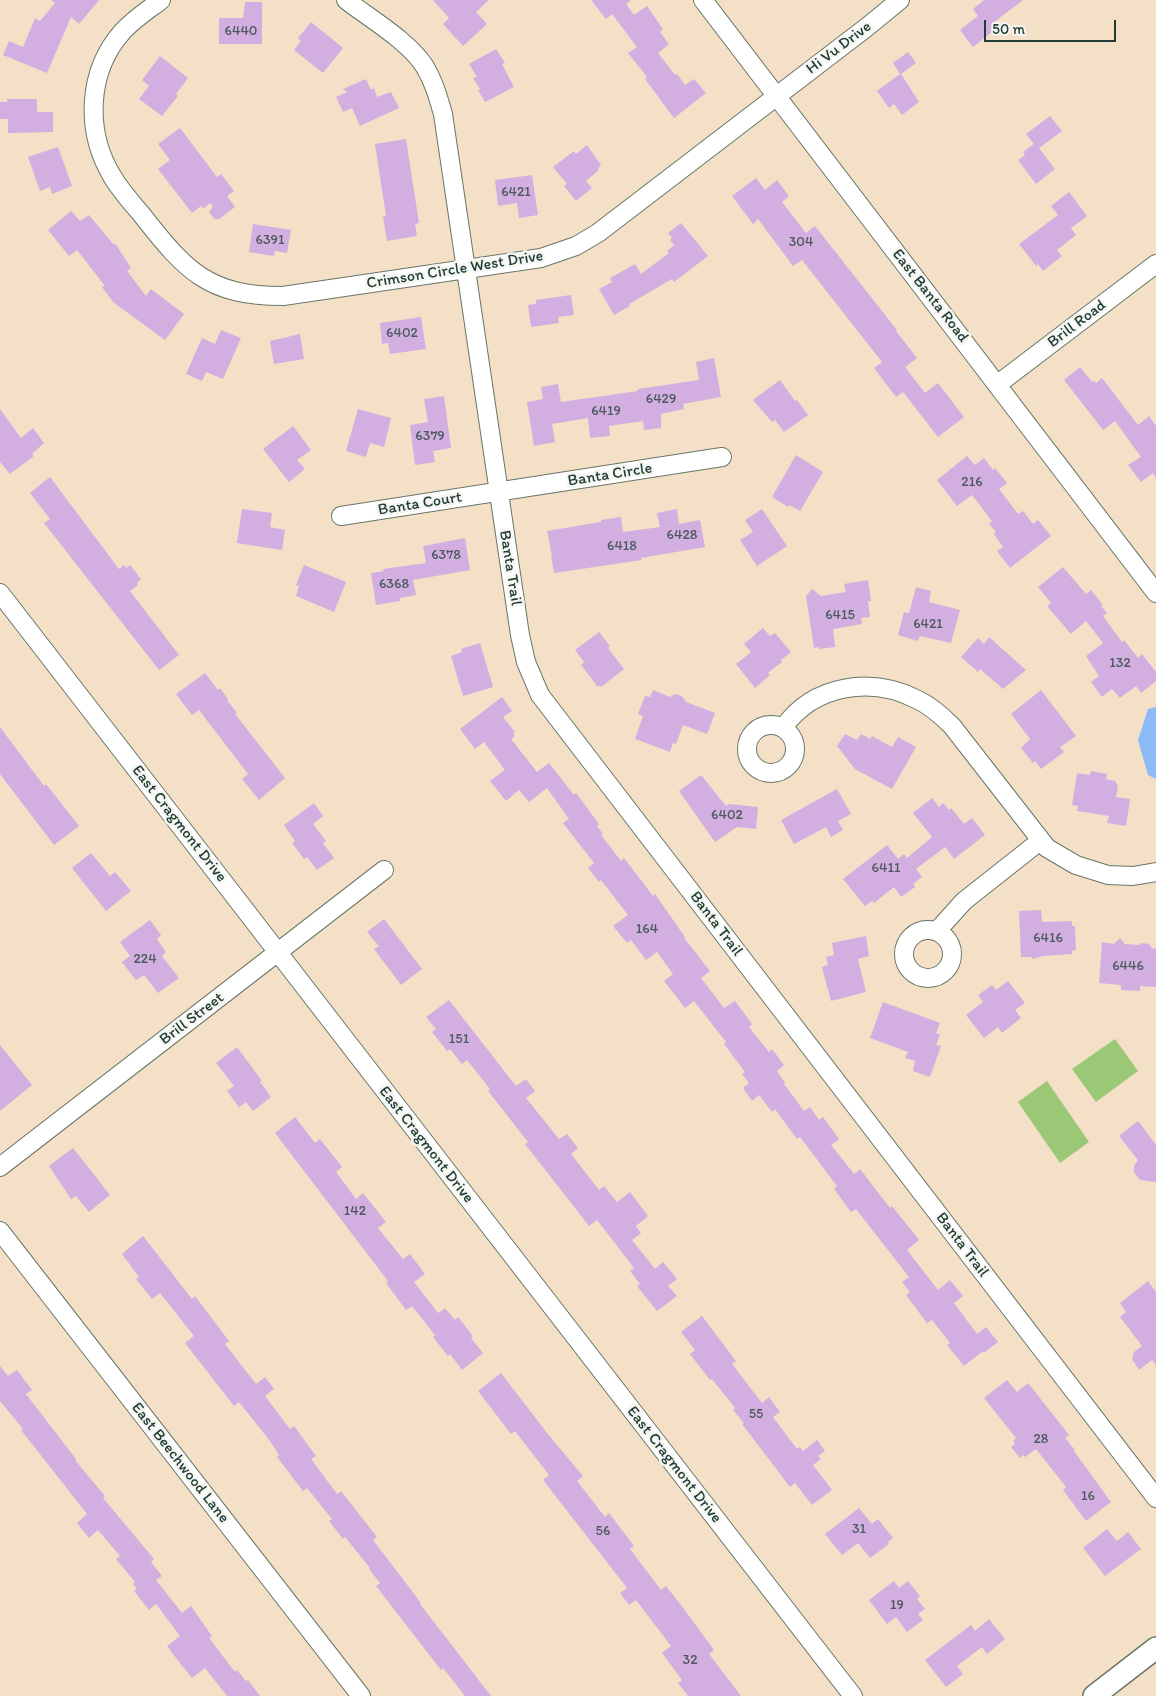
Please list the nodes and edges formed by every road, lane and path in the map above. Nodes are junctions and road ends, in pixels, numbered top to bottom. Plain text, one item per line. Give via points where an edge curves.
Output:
1 (161, 0) edge
2 (346, 0) edge
3 (703, 0) edge
4 (900, 0) edge
5 (776, 95) junction
6 (1156, 264) edge
7 (466, 268) junction
8 (998, 384) junction
9 (722, 458) dead end
10 (498, 492) junction
11 (342, 516) dead end
12 (0, 593) edge
13 (1156, 593) edge
14 (783, 728) dead end
15 (1040, 841) junction
16 (384, 870) dead end
17 (1156, 872) edge
18 (937, 931) dead end
19 (278, 953) junction
20 (0, 1167) edge
21 (0, 1231) edge
22 (1156, 1498) edge
23 (1156, 1648) edge
24 (1101, 1694) edge
25 (361, 1696) edge
26 (853, 1696) edge

1 - 7 street, Crimson Circle West Drive via 128,26 112,46 96,84 94,124 101,156 112,177 188,268 224,288 249,294 290,296
2 - 7 street, Banta Trail via 402,42 420,60 437,89
3 - 5 street, East Banta Road
4 - 5 street, Hi Vu Drive
5 - 7 street, Crimson Circle West Drive via 586,240 542,258
5 - 8 street, East Banta Road
6 - 8 street, Brill Road
7 - 10 street, Banta Trail
8 - 13 street, East Banta Road
9 - 10 street, Banta Circle
10 - 11 street, Banta Court
10 - 22 street, Banta Trail via 520,635 526,662 540,695
12 - 19 street, East Cragmont Drive
14 - 15 street via 809,703 838,688 873,686 920,700 952,726
15 - 17 street via 1060,858 1092,871 1125,876
15 - 18 street via 964,901
16 - 19 street, Brill Street
19 - 20 street, Brill Street
19 - 26 street, East Cragmont Drive
21 - 25 street, East Beechwood Lane
23 - 24 main road

